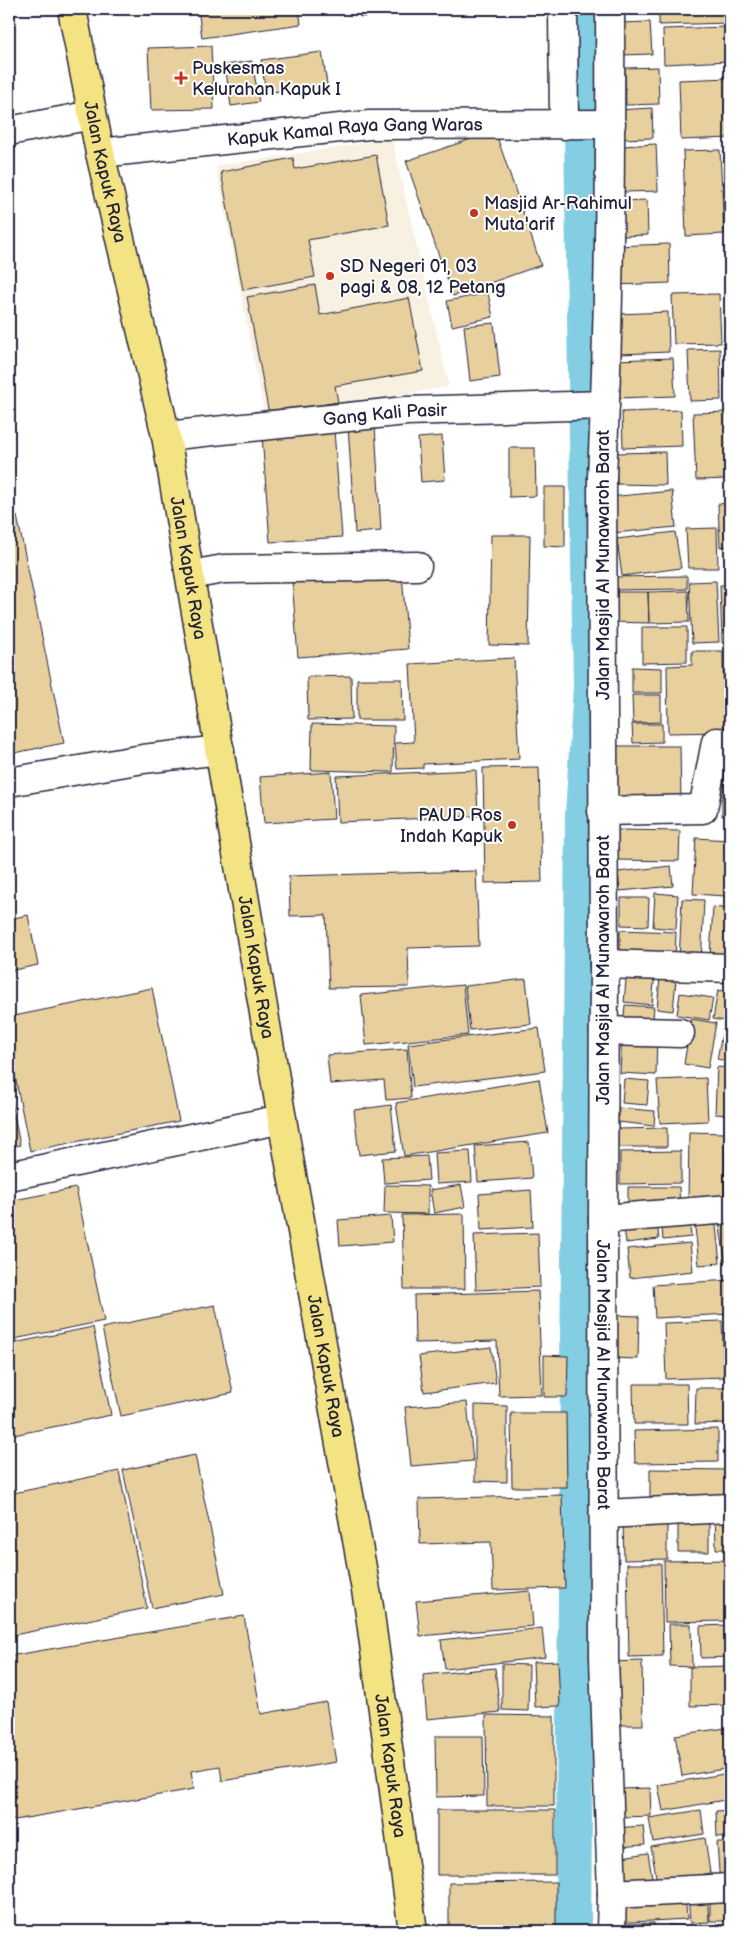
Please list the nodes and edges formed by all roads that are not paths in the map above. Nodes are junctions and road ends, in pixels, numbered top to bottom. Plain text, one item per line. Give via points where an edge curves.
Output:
1 (72, 9) edge
2 (563, 9) edge
3 (610, 9) edge
4 (92, 115) junction
5 (584, 125) junction
6 (9, 131) edge
7 (100, 154) junction
8 (602, 405) junction
9 (166, 436) junction
10 (417, 566) dead end
11 (190, 575) junction
12 (730, 743) edge
13 (220, 750) junction
14 (9, 782) edge
15 (602, 812) junction
16 (604, 964) junction
17 (730, 968) edge
18 (604, 1031) junction
19 (680, 1033) dead end
20 (282, 1118) junction
21 (9, 1176) edge
22 (730, 1209) edge
23 (602, 1219) junction
24 (730, 1508) edge
25 (604, 1514) junction
26 (730, 1888) edge
27 (612, 1894) junction
28 (413, 1931) edge
29 (611, 1931) edge

1 - 4 main road, Jalan Kapuk Raya
2 - 5 street
3 - 5 street, Jalan Masjid Al Munawaroh Barat
4 - 6 street
4 - 7 main road, Jalan Kapuk Raya
5 - 7 street, Kapuk Kamal Raya Gang Waras via 369,125
5 - 8 street, Jalan Masjid Al Munawaroh Barat
7 - 9 main road, Jalan Kapuk Raya
8 - 9 street, Gang Kali Pasir via 406,411
8 - 15 street, Jalan Masjid Al Munawaroh Barat
9 - 11 main road, Jalan Kapuk Raya
10 - 11 street via 224,569
11 - 13 main road, Jalan Kapuk Raya
12 - 15 street via 716,742 703,809
13 - 14 street via 143,759
13 - 20 main road, Jalan Kapuk Raya
15 - 16 street, Jalan Masjid Al Munawaroh Barat
16 - 17 street
16 - 18 street, Jalan Masjid Al Munawaroh Barat
18 - 19 street
18 - 23 street, Jalan Masjid Al Munawaroh Barat
20 - 21 street
20 - 28 main road, Jalan Kapuk Raya via 369,1607
22 - 23 street
23 - 25 street, Jalan Masjid Al Munawaroh Barat
24 - 25 street
25 - 27 street, Jalan Masjid Al Munawaroh Barat via 604,1658
26 - 27 street
27 - 29 street, Jalan Masjid Al Munawaroh Barat

